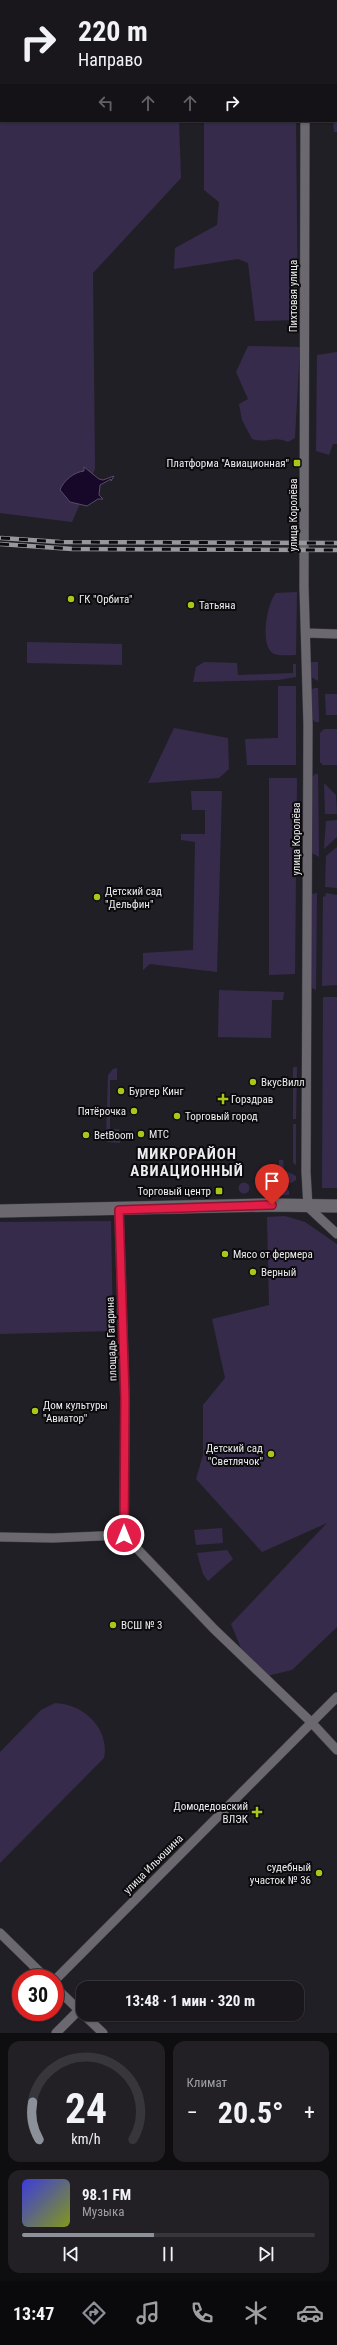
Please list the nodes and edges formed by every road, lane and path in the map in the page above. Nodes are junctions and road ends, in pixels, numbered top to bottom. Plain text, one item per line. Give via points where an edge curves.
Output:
1 (305, 122) edge
2 (305, 472) joint
3 (306, 633) junction
4 (337, 634) edge
5 (337, 1206) edge
6 (308, 1207) junction
7 (119, 1210) junction
8 (0, 1211) edge
9 (337, 1234) edge
10 (124, 1535) junction
11 (0, 1537) edge
12 (337, 1697) edge
13 (312, 1722) junction
14 (337, 1750) edge
15 (0, 1933) edge
16 (37, 1969) edge
17 (64, 1971) edge
18 (64, 1995) edge
19 (76, 2006) edge
20 (76, 2017) edge
21 (91, 2021) edge
22 (56, 2033) edge
23 (103, 2033) edge

1 - 2 street, Пихтовая улица
2 - 3 street, улица Королёва
3 - 4 street
3 - 6 street, улица Королёва
5 - 6 main road
6 - 7 main road via 272,1205
6 - 9 street
7 - 8 main road
7 - 10 street, площадь Гагарина via 125,1398
10 - 11 street
10 - 13 street via 247,1662
12 - 13 street, улица Ильюшина
13 - 14 street
13 - 17 street, улица Ильюшина
15 - 16 street
18 - 19 street
20 - 22 street
21 - 23 street

